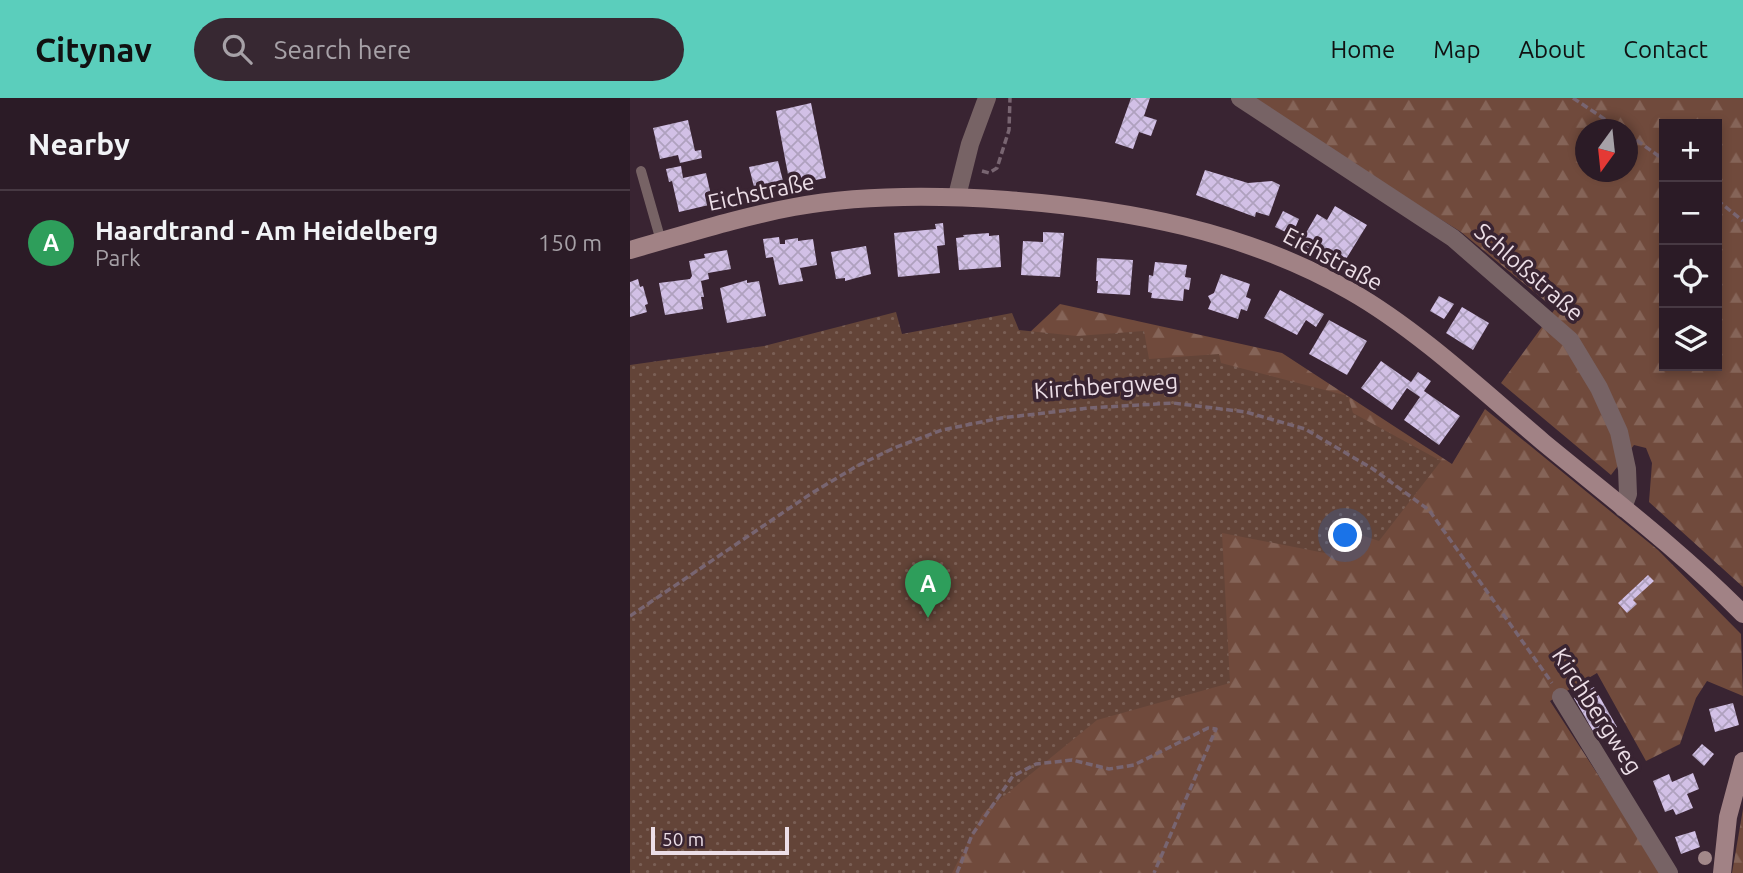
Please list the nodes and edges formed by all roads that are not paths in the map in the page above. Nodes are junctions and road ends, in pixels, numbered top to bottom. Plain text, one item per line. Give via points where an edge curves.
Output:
1 (987, 98) edge
2 (1240, 98) edge
3 (641, 171) dead end
4 (957, 196) junction
5 (661, 241) junction
6 (630, 250) edge
7 (1623, 508) junction
8 (1743, 614) edge
9 (1561, 697) road end
10 (1743, 761) edge
11 (1669, 873) edge
12 (1722, 873) edge

1 - 4 street
2 - 7 street, Schloßstraße via 1453,238 1570,340 1619,432 1627,469 1628,494
3 - 5 lane
4 - 5 street, Eichstraße via 795,206
4 - 7 street, Eichstraße via 1110,210 1178,223 1267,251 1307,269 1352,292 1406,330
5 - 6 street, Eichstraße
7 - 8 street
9 - 11 street, Kirchbergweg
10 - 12 street via 1728,817

